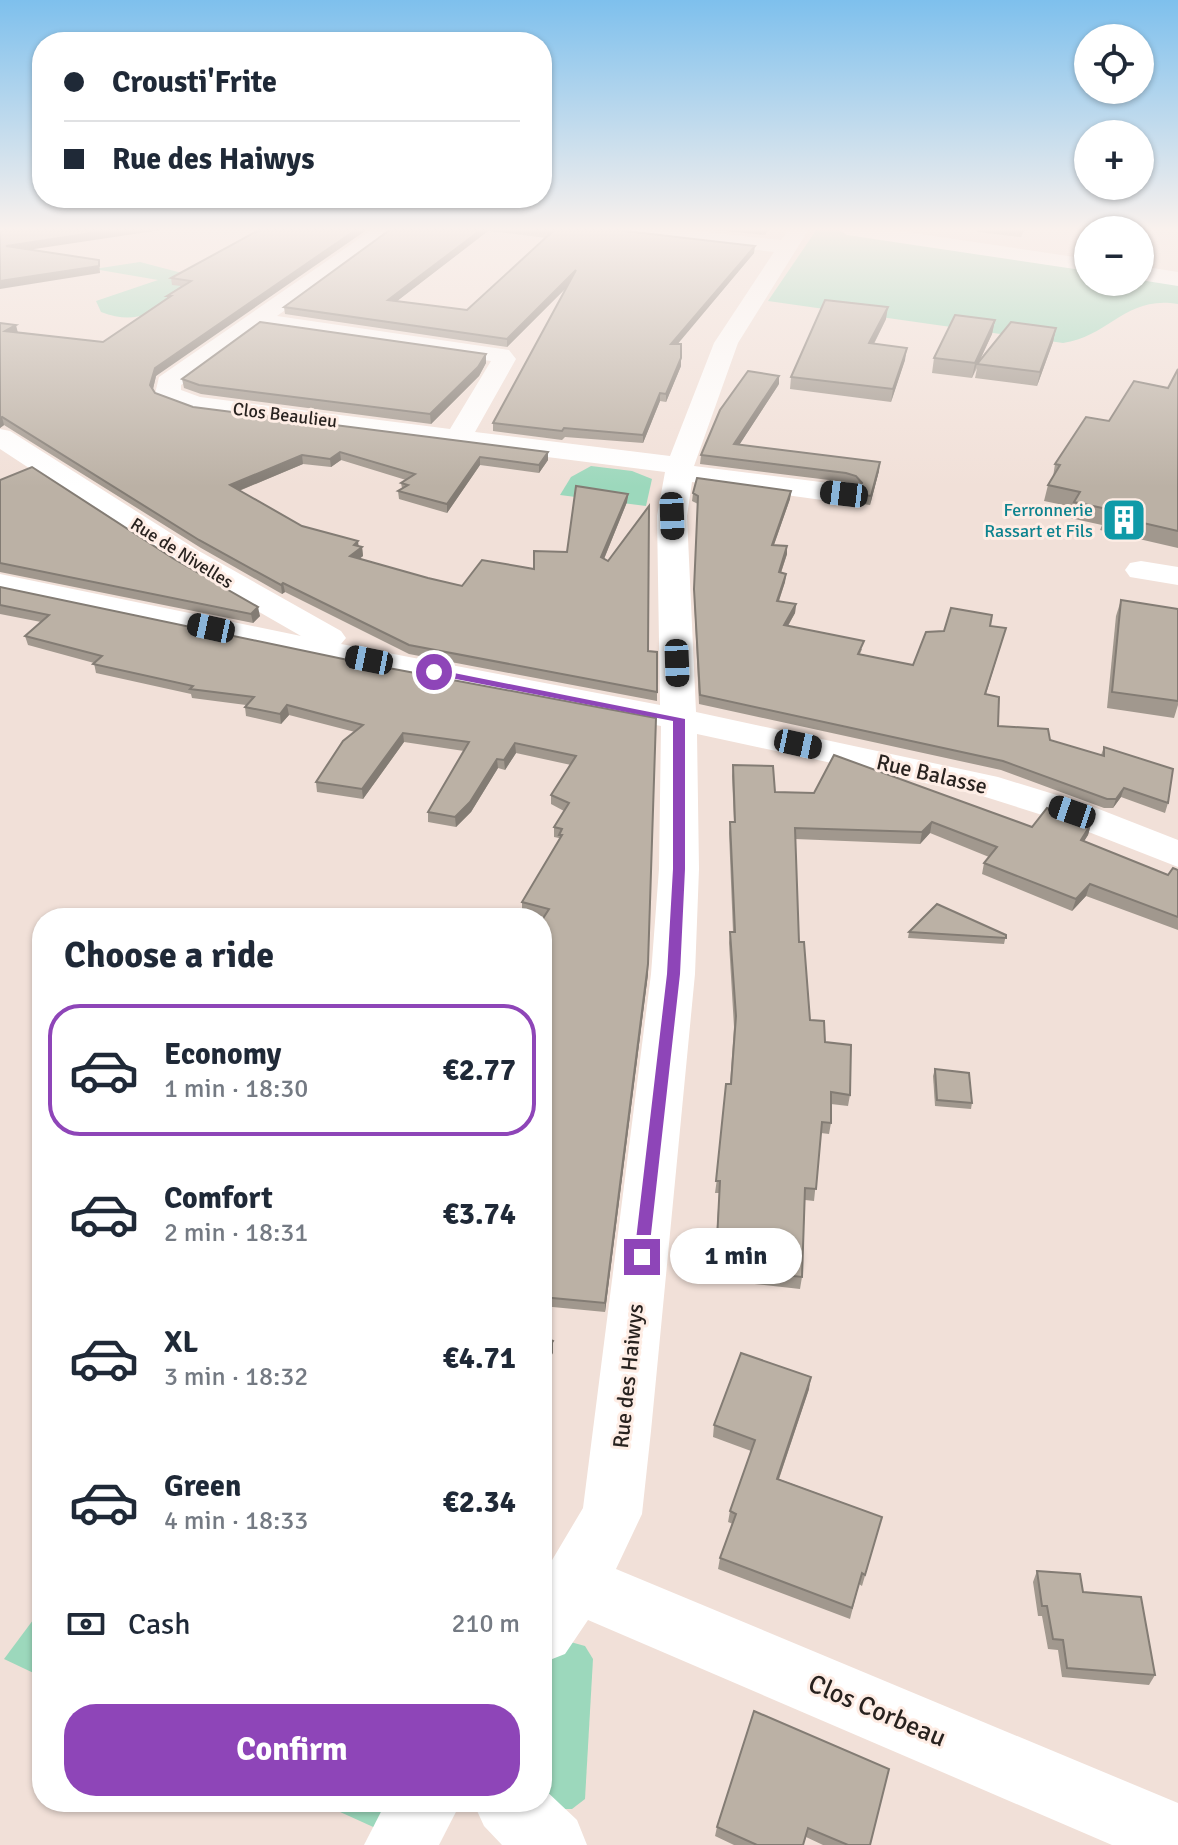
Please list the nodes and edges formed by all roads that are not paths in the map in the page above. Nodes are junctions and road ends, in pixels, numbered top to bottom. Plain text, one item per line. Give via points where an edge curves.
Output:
1 (259, 315) edge
2 (744, 315) edge
3 (252, 320) junction
4 (0, 437) edge
5 (458, 438) junction
6 (680, 469) junction
7 (844, 494) dead end
8 (1141, 570) dead end
9 (1178, 576) edge
10 (0, 583) edge
11 (369, 660) junction
12 (679, 719) junction
13 (1178, 854) edge
14 (559, 1607) edge
15 (420, 1812) edge
16 (518, 1812) edge
17 (1178, 1838) edge
18 (399, 1845) edge
19 (552, 1845) edge

1 - 3 street, Clos Beaulieu
2 - 6 street, Rue des Haiwys via 726,343
3 - 5 street via 500,355 504,359
3 - 5 street, Clos Beaulieu via 168,382 168,394 195,404
4 - 11 street, Rue de Nivelles via 188,558
5 - 6 street, Clos Beaulieu
6 - 7 street, Clos Beaulieu
6 - 12 street, Rue des Haiwys via 672,516
8 - 9 street
10 - 11 street, Rue Balasse
11 - 12 street, Rue Balasse
12 - 13 street, Rue Balasse via 985,785
12 - 14 street, Rue des Haiwys via 673,974 612,1514
14 - 17 street, Clos Corbeau
15 - 18 street
16 - 19 street

